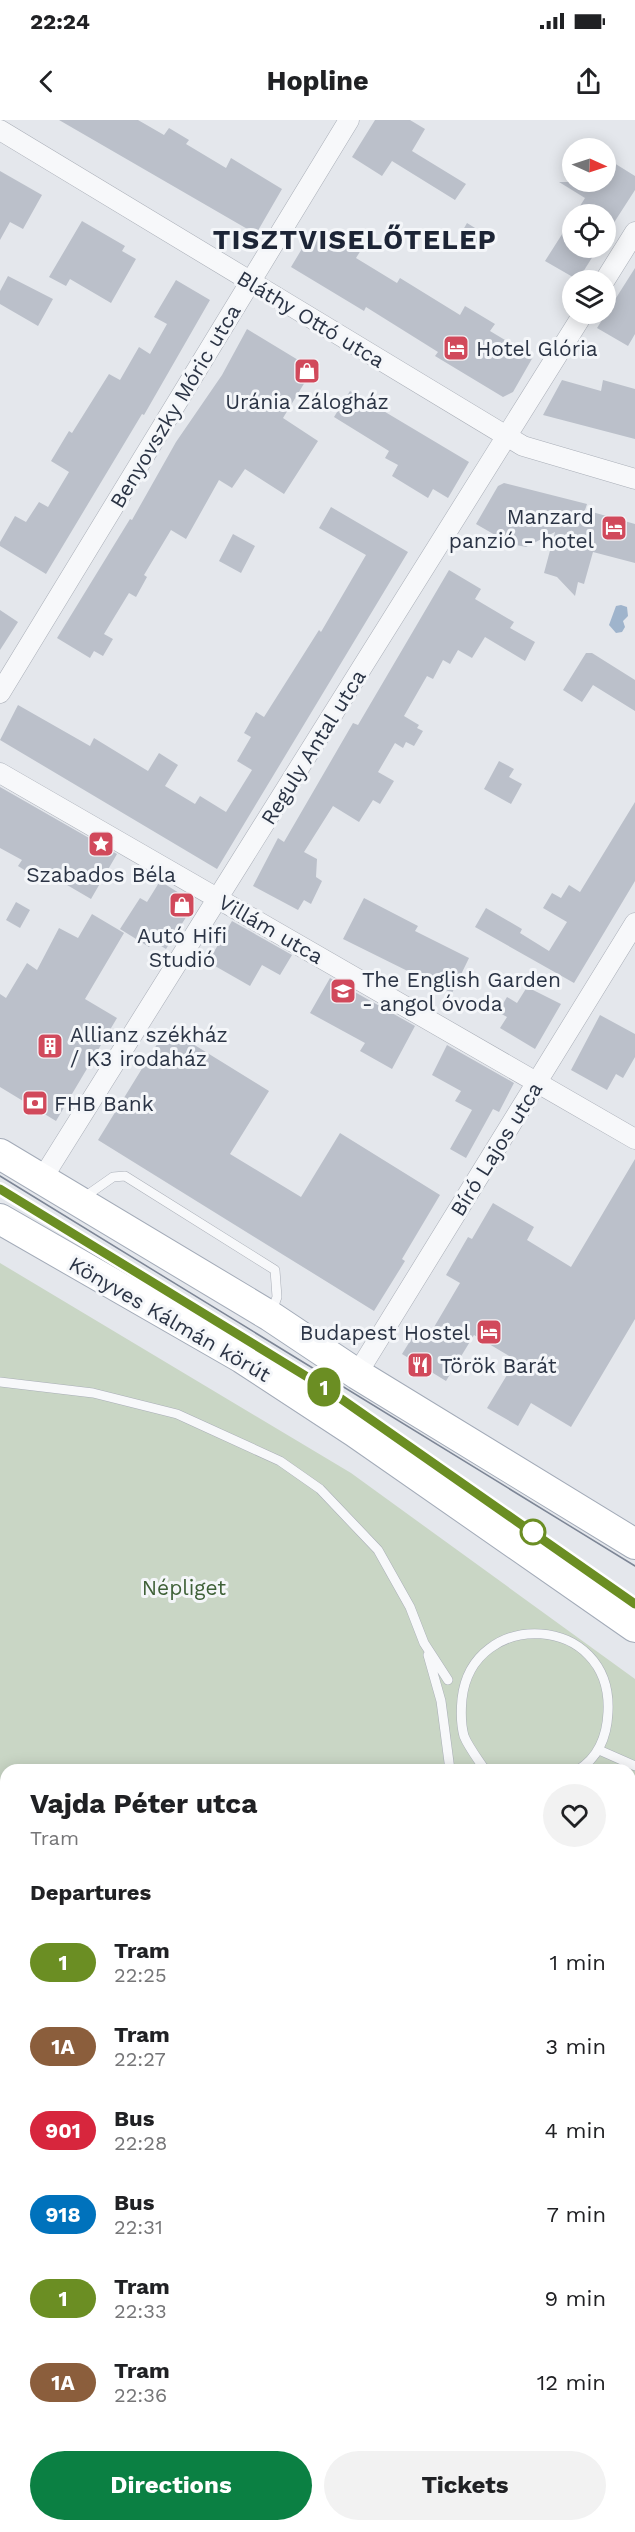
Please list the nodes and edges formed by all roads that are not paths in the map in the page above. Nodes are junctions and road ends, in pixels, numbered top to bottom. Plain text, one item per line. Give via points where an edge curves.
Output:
1 (350, 120) edge
2 (0, 130) edge
3 (635, 232) edge
4 (610, 270) edge
5 (251, 282) junction
6 (578, 324) edge
7 (506, 435) junction
8 (635, 479) edge
9 (0, 693) edge
10 (0, 773) edge
11 (218, 899) junction
12 (635, 923) edge
13 (537, 1083) junction
14 (635, 1139) edge
15 (0, 1154) edge
16 (42, 1179) junction
17 (80, 1200) junction
18 (0, 1219) edge
19 (270, 1316) junction
20 (357, 1374) junction
21 (0, 1382) edge
22 (635, 1544) edge
23 (635, 1627) edge
24 (424, 1643) junction
25 (448, 1680) dead end
26 (599, 1750) junction
27 (449, 1764) edge
28 (481, 1764) edge
29 (584, 1764) edge
30 (630, 1764) edge

1 - 5 street, Benyovszky Móric utca
2 - 5 street, Bláthy Ottó utca
3 - 4 street
5 - 7 street, Bláthy Ottó utca
5 - 9 street, Benyovszky Móric utca
6 - 7 street, Reguly Antal utca
7 - 8 street, Bláthy Ottó utca via 523,446
7 - 11 street, Reguly Antal utca
10 - 11 street, Villám utca
11 - 13 street, Villám utca
11 - 16 street, Reguly Antal utca
12 - 13 street, Bíró Lajos utca
13 - 14 street, Villám utca
13 - 20 street, Bíró Lajos utca
15 - 16 main road
16 - 17 main road
17 - 19 main road
17 - 19 lane via 113,1177 125,1176 275,1270 277,1297
18 - 23 main road, Könyves Kálmán körút via 242,1358
19 - 20 main road
20 - 22 main road
21 - 24 lane via 93,1393 177,1413 280,1461 320,1489 378,1550 410,1607
24 - 25 lane
24 - 27 lane via 441,1701
26 - 28 lane via 607,1727 608,1702 603,1678 587,1651 563,1637 531,1632 501,1641 482,1655 465,1680 461,1710 464,1736
26 - 29 lane
26 - 30 lane

